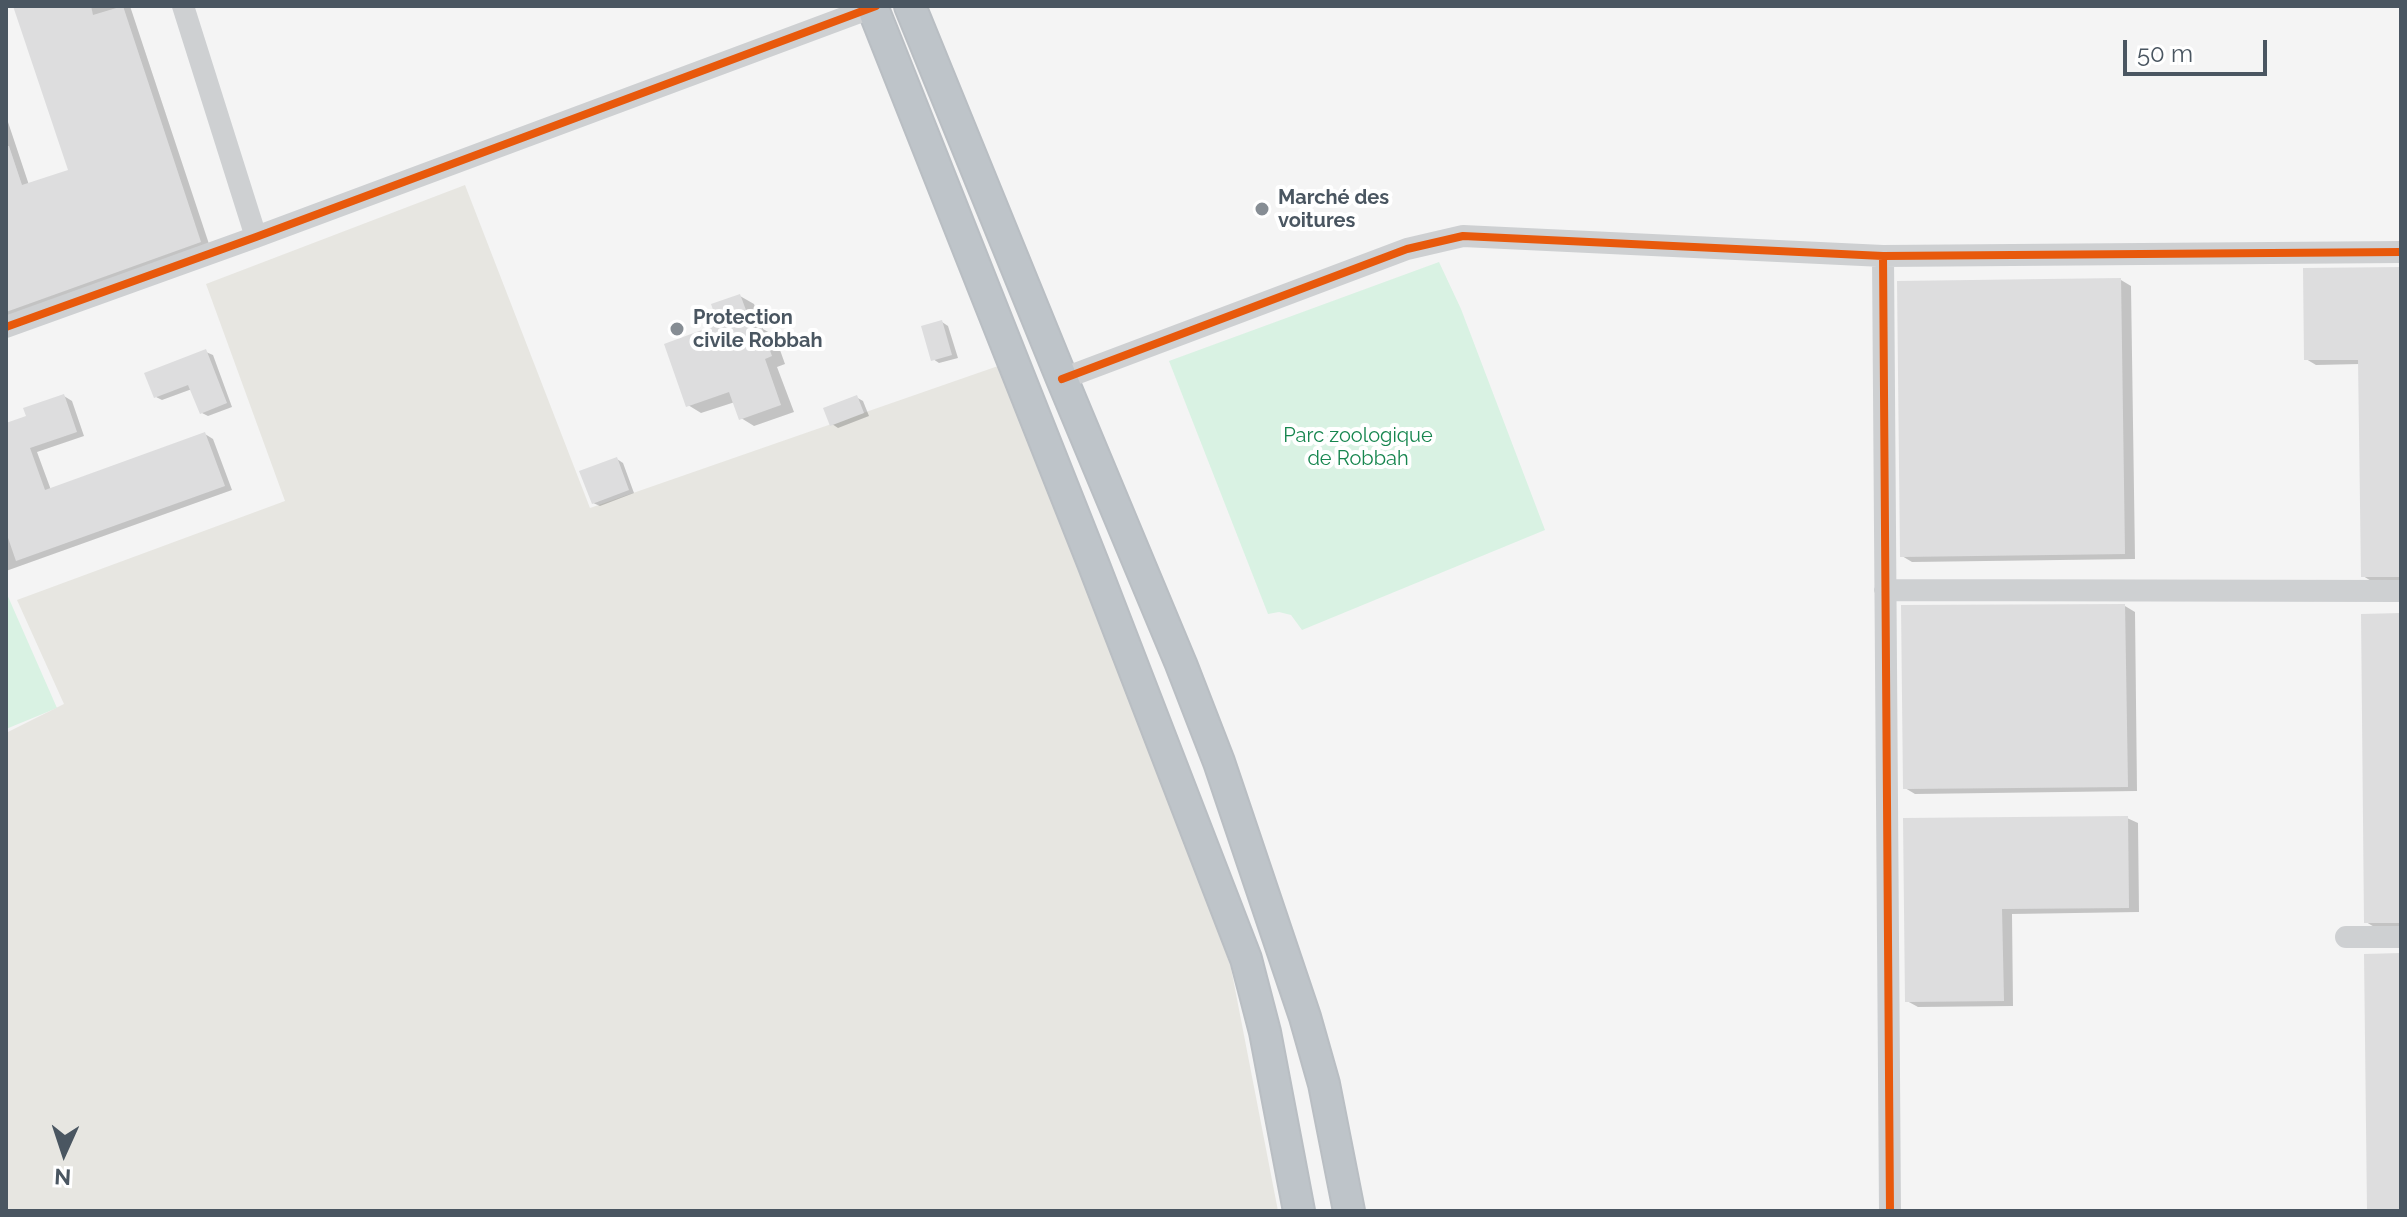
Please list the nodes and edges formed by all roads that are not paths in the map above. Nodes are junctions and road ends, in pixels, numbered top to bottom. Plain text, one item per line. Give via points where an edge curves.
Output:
1 (183, 6) edge
2 (874, 6) edge
3 (910, 6) edge
4 (256, 237) junction
5 (2401, 252) edge
6 (1883, 256) junction
7 (6, 327) edge
8 (1062, 379) junction
9 (1885, 590) junction
10 (2401, 591) edge
11 (2346, 937) dead end
12 (2401, 937) edge
13 (1299, 1211) edge
14 (1349, 1211) edge
15 (1890, 1211) edge

1 - 4 street
2 - 4 street
2 - 13 highway via 1246,959
3 - 8 highway
4 - 7 street
5 - 6 street
6 - 8 street via 1463,236 1407,249
6 - 9 street
8 - 14 highway via 1224,777 1305,1017
9 - 10 street
9 - 15 street
11 - 12 street

